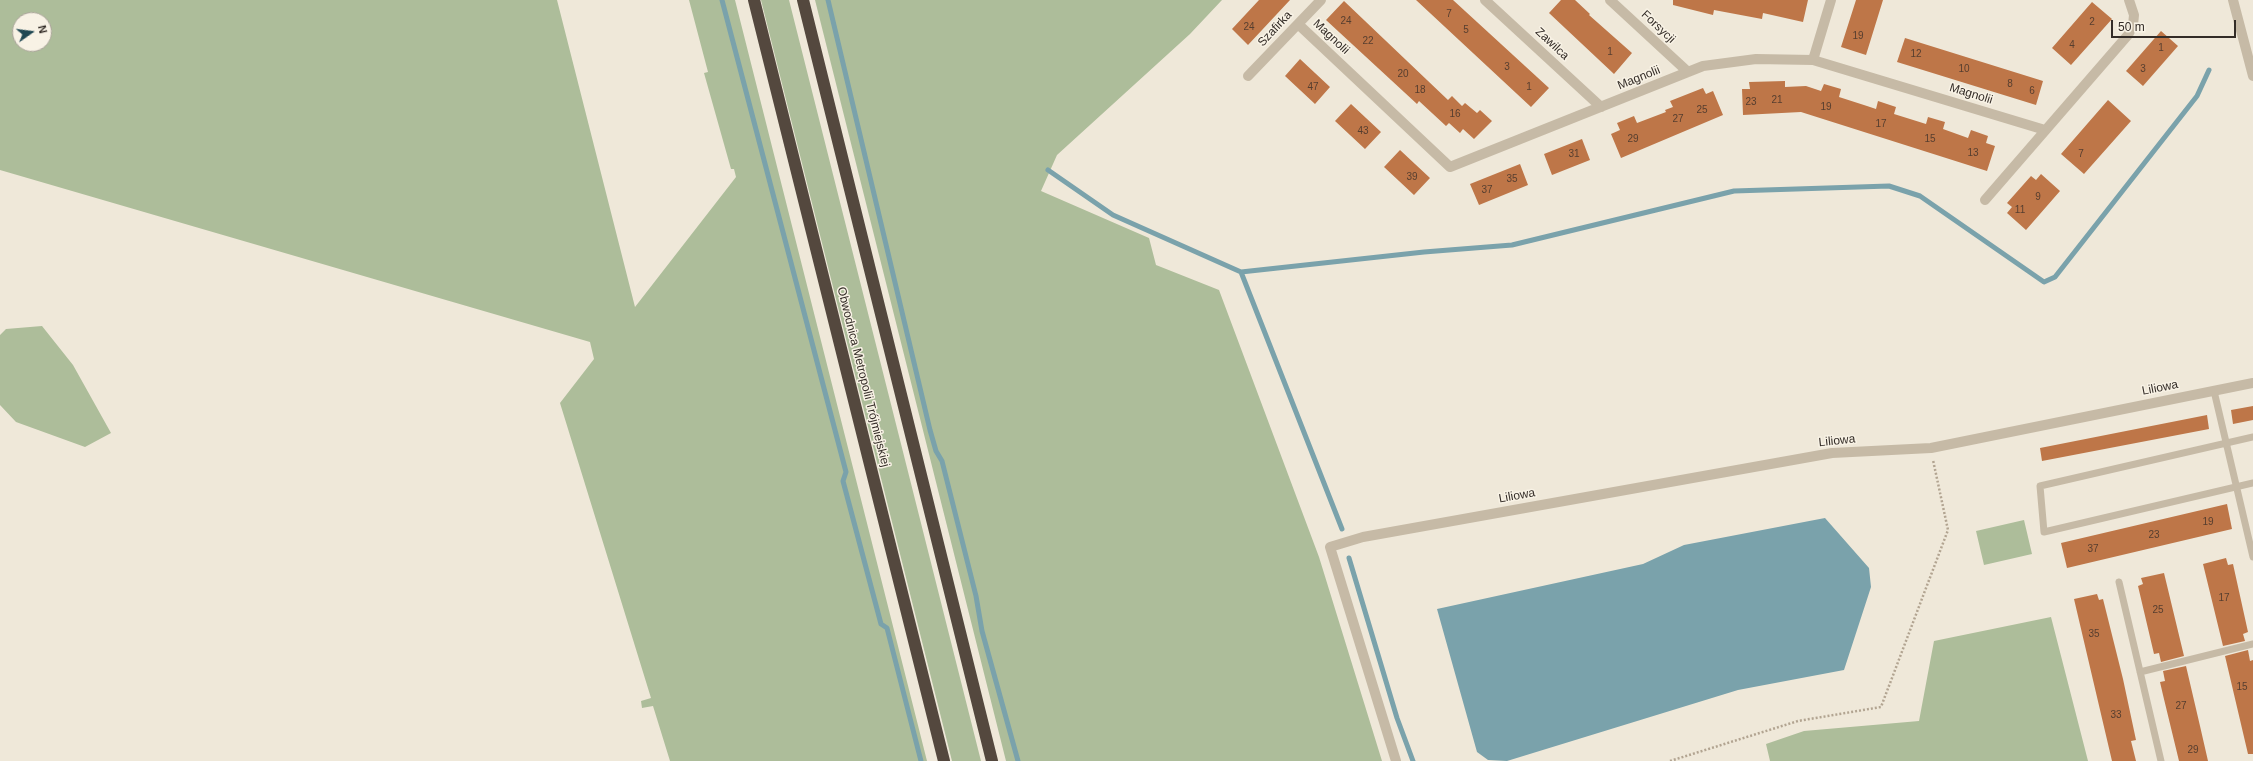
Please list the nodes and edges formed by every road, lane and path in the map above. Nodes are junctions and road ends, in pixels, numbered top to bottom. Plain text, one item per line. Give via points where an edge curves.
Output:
1 (754, 0) edge
2 (803, 0) edge
3 (1321, 0) edge
4 (1486, 0) edge
5 (1610, 0) edge
6 (1831, 0) edge
7 (2129, 0) edge
8 (2233, 0) edge
9 (1298, 24) junction
10 (1814, 60) junction
11 (1688, 72) junction
12 (1248, 76) dead end
13 (2253, 76) edge
14 (1601, 107) junction
15 (2045, 130) junction
16 (1985, 200) dead end
17 (2253, 383) edge
18 (2214, 391) junction
19 (2253, 437) edge
20 (2226, 443) junction
21 (1931, 448) junction
22 (2253, 483) edge
23 (2237, 487) junction
24 (2253, 557) edge
25 (2120, 582) dead end
26 (2253, 644) edge
27 (2140, 672) junction
28 (944, 761) edge
29 (992, 761) edge
30 (1396, 761) edge
31 (1670, 761) edge
32 (2161, 761) edge

1 - 28 highway, Obwodnica Metropolii Trójmiejskiej
2 - 29 highway
3 - 9 street, Szafirka
4 - 14 street, Zawilca
5 - 11 street, Forsycji
6 - 10 street
7 - 15 street via 2134,15 2128,35
8 - 13 street
9 - 12 street, Szafirka
9 - 14 street, Magnolii via 1450,167
10 - 11 street, Magnolii via 1756,59 1723,62
10 - 15 street, Magnolii
11 - 14 street, Magnolii
15 - 16 street
17 - 18 street, Liliowa
18 - 20 lane
18 - 21 street, Liliowa
19 - 20 lane
20 - 23 lane
20 - 23 lane via 2040,486 2044,532
21 - 30 street, Liliowa via 1832,453 1363,537 1330,547
21 - 31 path via 1948,530 1881,707 1798,721
22 - 23 lane
23 - 24 lane
25 - 27 lane
26 - 27 lane
27 - 32 lane

